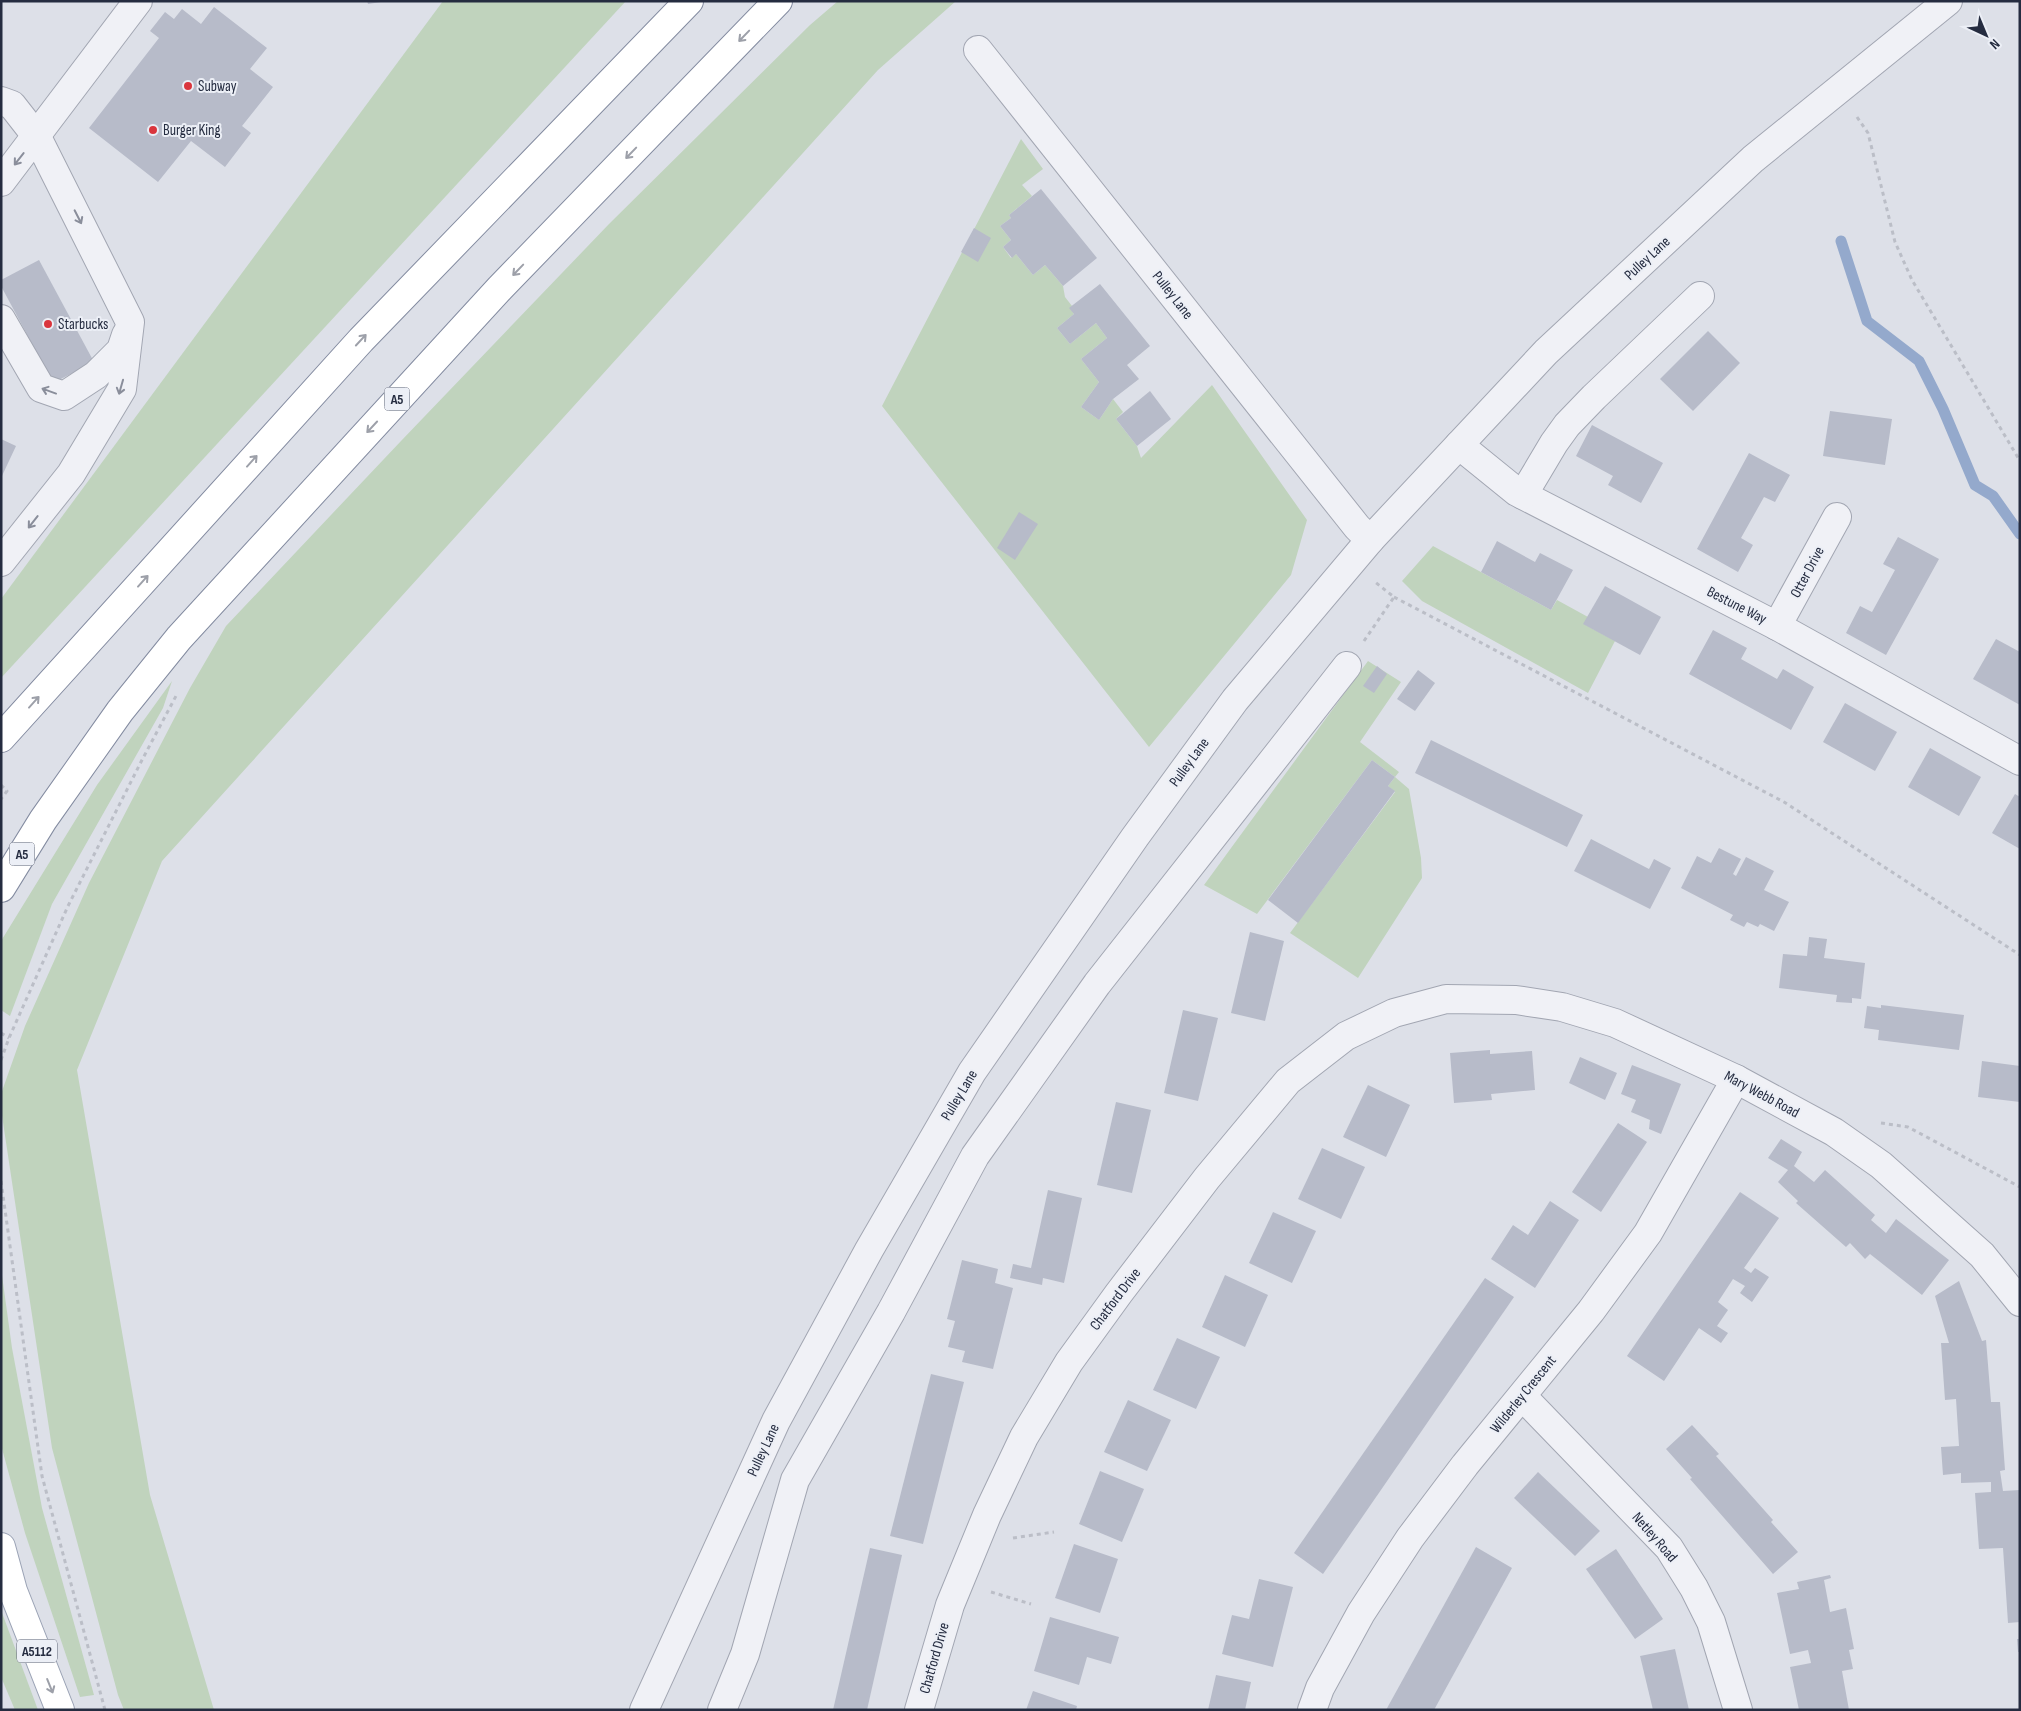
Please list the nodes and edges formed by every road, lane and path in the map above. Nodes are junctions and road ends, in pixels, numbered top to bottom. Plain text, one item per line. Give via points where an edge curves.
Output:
1 (138, 1) edge
2 (689, 1) edge
3 (778, 1) edge
4 (1948, 1) edge
5 (978, 50) dead end
6 (1838, 90) junction
7 (1, 101) edge
8 (37, 137) junction
9 (1, 182) edge
10 (1700, 296) dead end
11 (1, 319) edge
12 (130, 322) junction
13 (1459, 445) junction
14 (2020, 461) edge
15 (1523, 495) junction
16 (1837, 517) dead end
17 (1370, 540) junction
18 (1, 562) edge
19 (1352, 563) junction
20 (1394, 597) junction
21 (1777, 626) junction
22 (1347, 666) joint
23 (181, 689) dead end
24 (1, 738) edge
25 (2020, 761) edge
26 (1, 785) edge
27 (1, 799) edge
28 (1, 888) edge
29 (2020, 955) edge
30 (1446, 999) joint
31 (1, 1033) edge
32 (8, 1038) junction
33 (1, 1060) edge
34 (1736, 1079) junction
35 (1872, 1122) dead end
36 (1, 1181) edge
37 (2020, 1187) edge
38 (2020, 1302) edge
39 (1522, 1396) junction
40 (1, 1547) edge
41 (986, 1590) dead end
42 (1031, 1604) dead end
43 (60, 1710) edge
44 (105, 1710) edge
45 (644, 1710) edge
46 (722, 1710) edge
47 (919, 1710) edge
48 (1312, 1710) edge
49 (1738, 1710) edge

1 - 8 street
24 -> 2 main road via 361,340
3 -> 28 main road, A5 via 500,288 179,638 120,711 43,820
4 - 6 street, Pulley Lane
5 - 17 street, Pulley Lane
6 - 13 street, Pulley Lane via 1739,172 1546,352
6 - 14 path via 1868,133 1895,242 1912,280
7 - 8 street via 12,105
8 -> 9 street
8 -> 12 street
10 - 15 street via 1567,425
12 -> 11 street via 121,350 96,376 64,396 41,388
12 -> 18 street via 122,390 70,474
13 - 15 street, Bestune Way
13 - 17 street, Pulley Lane
15 - 21 street, Bestune Way
16 - 21 street, Otter Drive
17 - 19 street, Pulley Lane
19 - 20 path
19 - 45 street, Pulley Lane via 1235,700 1135,837 972,1072 869,1250 776,1421
20 - 22 path
20 - 29 path via 1784,802
21 - 25 street, Bestune Way
22 - 46 street via 1097,984 975,1156 796,1480 745,1654
23 - 32 path via 68,906
26 - 27 path via 6,791
30 - 34 street, Mary Webb Road via 1516,1000 1562,1007 1615,1023
30 - 47 street, Chatford Drive via 1394,1013 1346,1036 1288,1081 1207,1178 1119,1293 1069,1362 1024,1437 950,1605
31 - 32 path
32 - 33 path
34 - 38 street, Mary Webb Road via 1834,1132 1881,1165 1982,1255
34 - 39 street, Wilderley Crescent via 1648,1233 1591,1311
35 - 37 path via 1908,1127
36 - 44 path via 42,1476
39 - 48 street, Wilderley Crescent via 1410,1538 1361,1613 1320,1688
39 - 49 street, Netley Road via 1669,1548 1711,1622
40 -> 43 main road, A5112 via 13,1592
41 - 42 path

